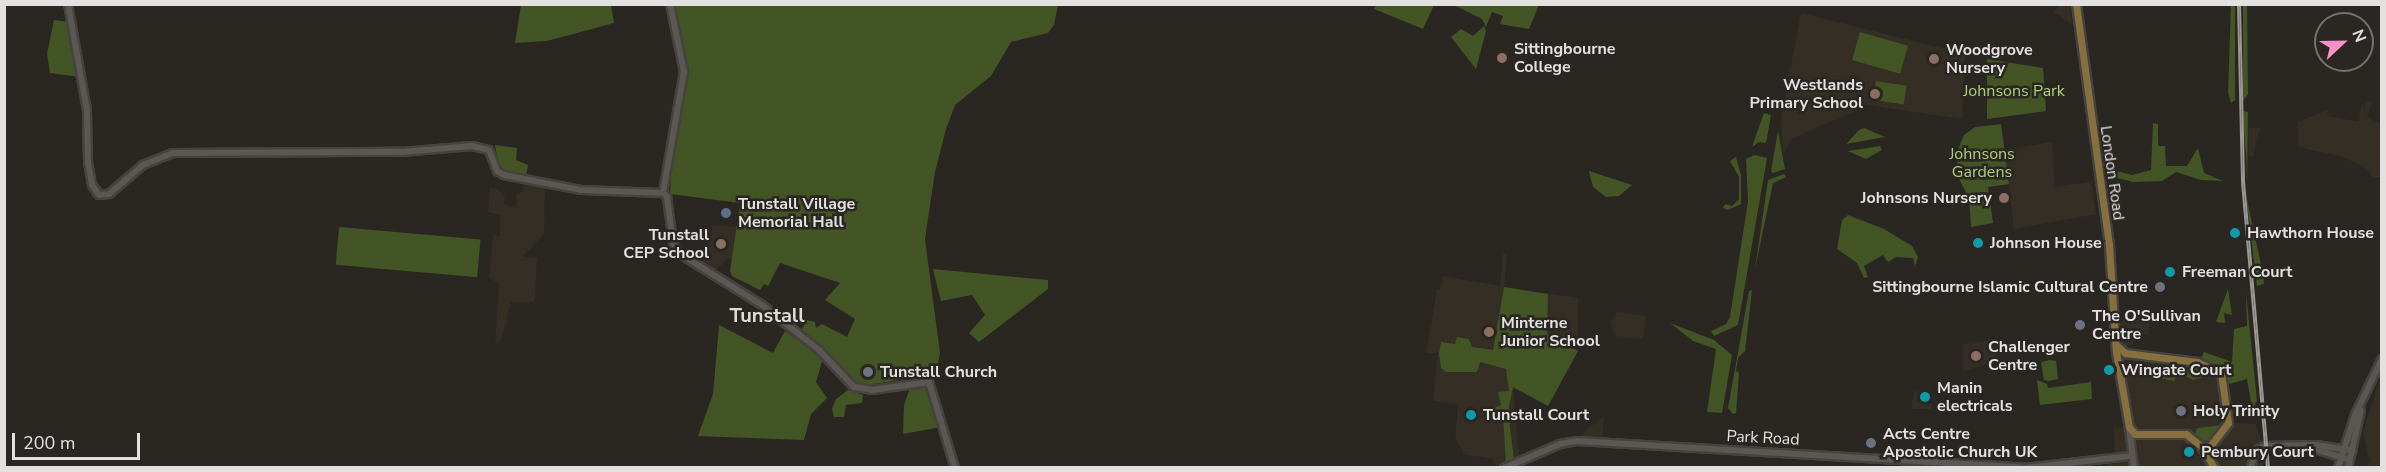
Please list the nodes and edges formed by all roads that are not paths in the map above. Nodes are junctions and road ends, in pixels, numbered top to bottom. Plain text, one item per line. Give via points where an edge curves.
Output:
1 (68, 4) edge
2 (670, 4) edge
3 (2076, 4) edge
4 (663, 193) junction
5 (2117, 345) junction
6 (2129, 354) junction
7 (2382, 360) edge
8 (2120, 364) junction
9 (2379, 367) edge
10 (2362, 401) junction
11 (2132, 436) junction
12 (2194, 439) junction
13 (2215, 440) junction
14 (2305, 446) junction
15 (2343, 450) junction
16 (2353, 451) junction
17 (2131, 456) junction
18 (2341, 457) junction
19 (2210, 459) junction
20 (2350, 459) junction
21 (955, 468) edge
22 (1504, 468) edge
23 (2025, 468) edge
24 (2134, 468) edge
25 (2214, 468) edge
26 (2251, 468) edge
27 (2338, 468) edge
28 (2348, 468) edge

1 - 4 street via 87,111 88,162 92,185 99,195 109,194 142,165 173,153 402,152 472,146 489,150 497,171 504,175 581,190
2 - 4 street via 684,72
3 - 5 main road, London Road via 2109,245
4 - 21 street via 667,197 673,243 680,254 762,305 819,350 854,387 872,390 929,382
5 - 6 main road
5 - 8 main road, London Road
6 - 8 main road
6 - 13 main road via 2197,362 2221,373 2228,423
7 - 9 street
8 - 11 main road, London Road
9 - 10 street
10 - 15 street
10 - 16 street
11 - 12 main road via 2181,432
11 - 17 street
12 - 13 main road
12 - 19 main road
13 - 19 main road
14 - 15 street
14 - 18 street
14 - 26 street via 2260,447
15 - 16 street
15 - 18 street
16 - 20 street
17 - 23 street, Park Road
17 - 24 street
18 - 20 street
18 - 27 street
19 - 25 main road
20 - 28 street
22 - 23 street, Park Road via 1560,444 1577,441

